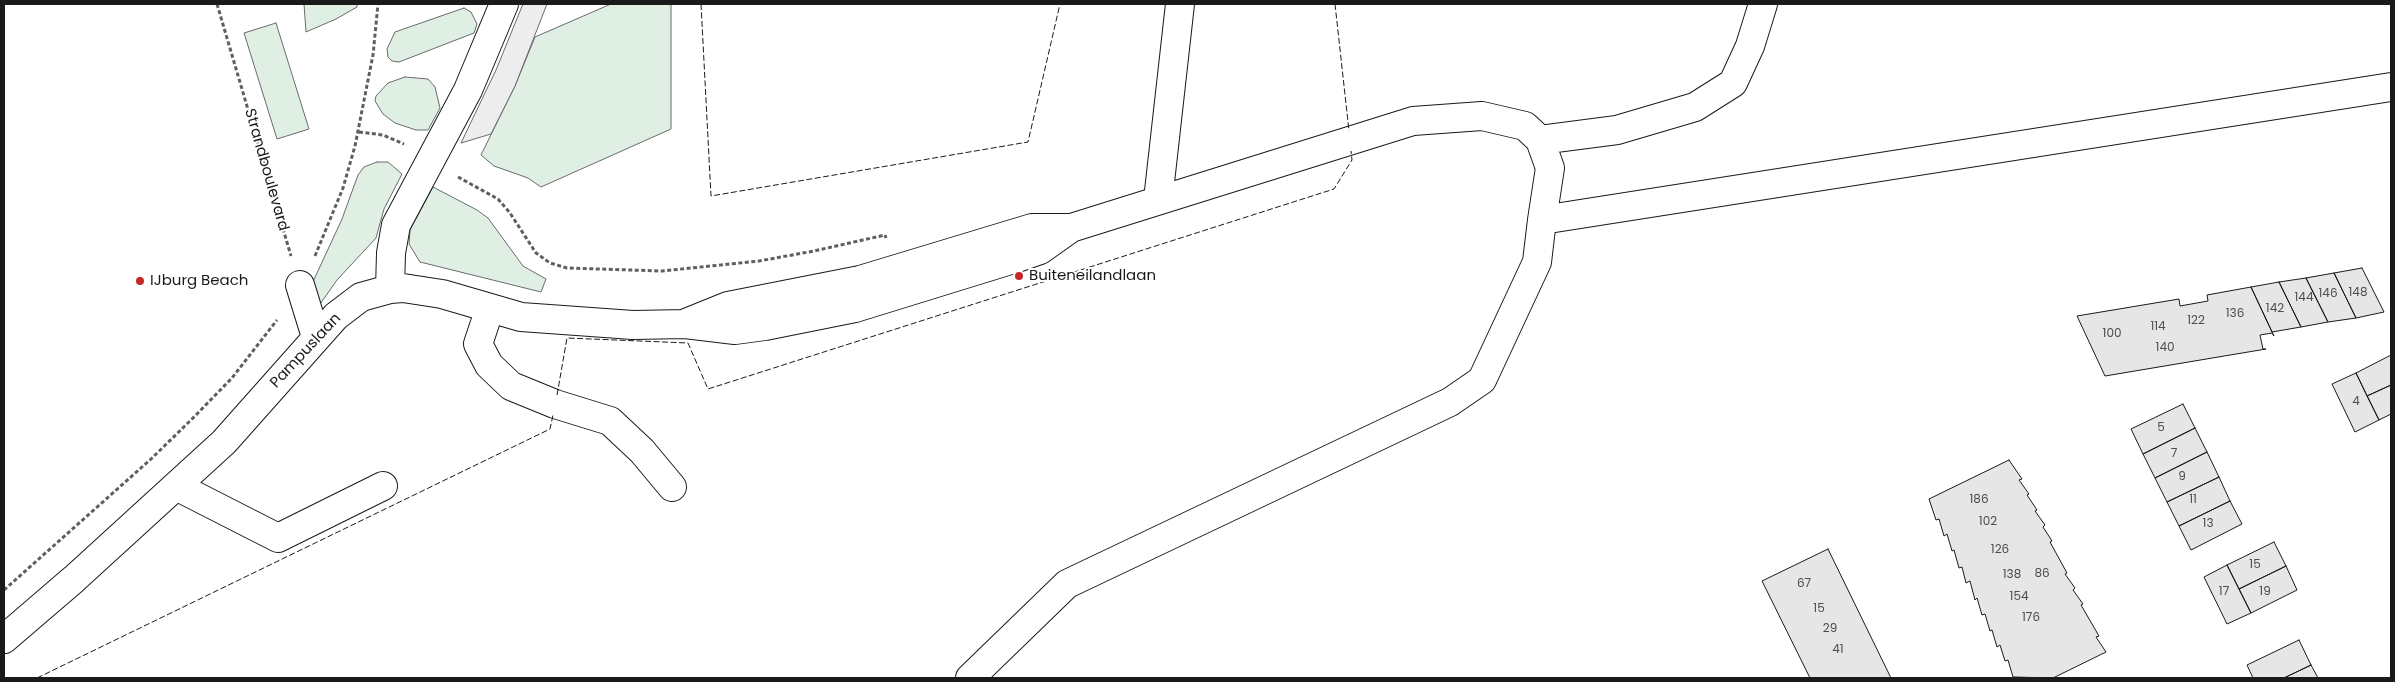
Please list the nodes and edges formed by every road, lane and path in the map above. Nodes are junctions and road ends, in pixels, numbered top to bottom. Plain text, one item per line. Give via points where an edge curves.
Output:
1 (217, 4) edge
2 (378, 4) edge
3 (504, 4) edge
4 (1180, 4) edge
5 (1763, 4) edge
6 (2391, 87) edge
7 (359, 132) junction
8 (1540, 140) junction
9 (431, 161) junction
10 (1158, 200) junction
11 (1542, 220) junction
12 (1071, 228) junction
13 (896, 271) junction
14 (300, 285) junction
15 (390, 289) junction
16 (490, 308) junction
17 (685, 324) junction
18 (316, 337) junction
19 (176, 486) junction
20 (383, 486) dead end
21 (672, 487) dead end
22 (4, 590) edge
23 (4, 640) edge
24 (970, 678) edge

1 - 14 path, Strandboulevard
2 - 7 path via 373,55
3 - 9 street via 471,84
4 - 10 street
5 - 8 street via 1750,46 1733,82 1695,107 1617,130
6 - 11 street
7 - 9 path via 399,142
7 - 14 path via 343,188
8 - 10 street via 1525,126 1482,116 1413,121
8 - 11 street via 1550,168
9 - 13 path via 498,199 536,253 550,263 567,268 652,271 759,261 884,235
9 - 15 street via 396,226
10 - 12 street
11 - 24 street via 1537,262 1482,380 1450,402 1067,584
12 - 13 street via 1032,228
12 - 17 street via 1040,250 855,308 735,330
13 - 17 street via 820,290 728,306
14 - 18 street
14 - 22 path via 255,350 192,419
15 - 16 street, Pampuslaan via 442,294
15 - 18 street, Pampuslaan via 361,298 336,316
16 - 17 street, Pampuslaan via 521,317 633,325
16 - 21 street via 478,344 489,364 511,386 610,421 642,451
18 - 19 street, Pampuslaan via 224,442
19 - 20 street via 278,538
19 - 23 street, Pampuslaan

